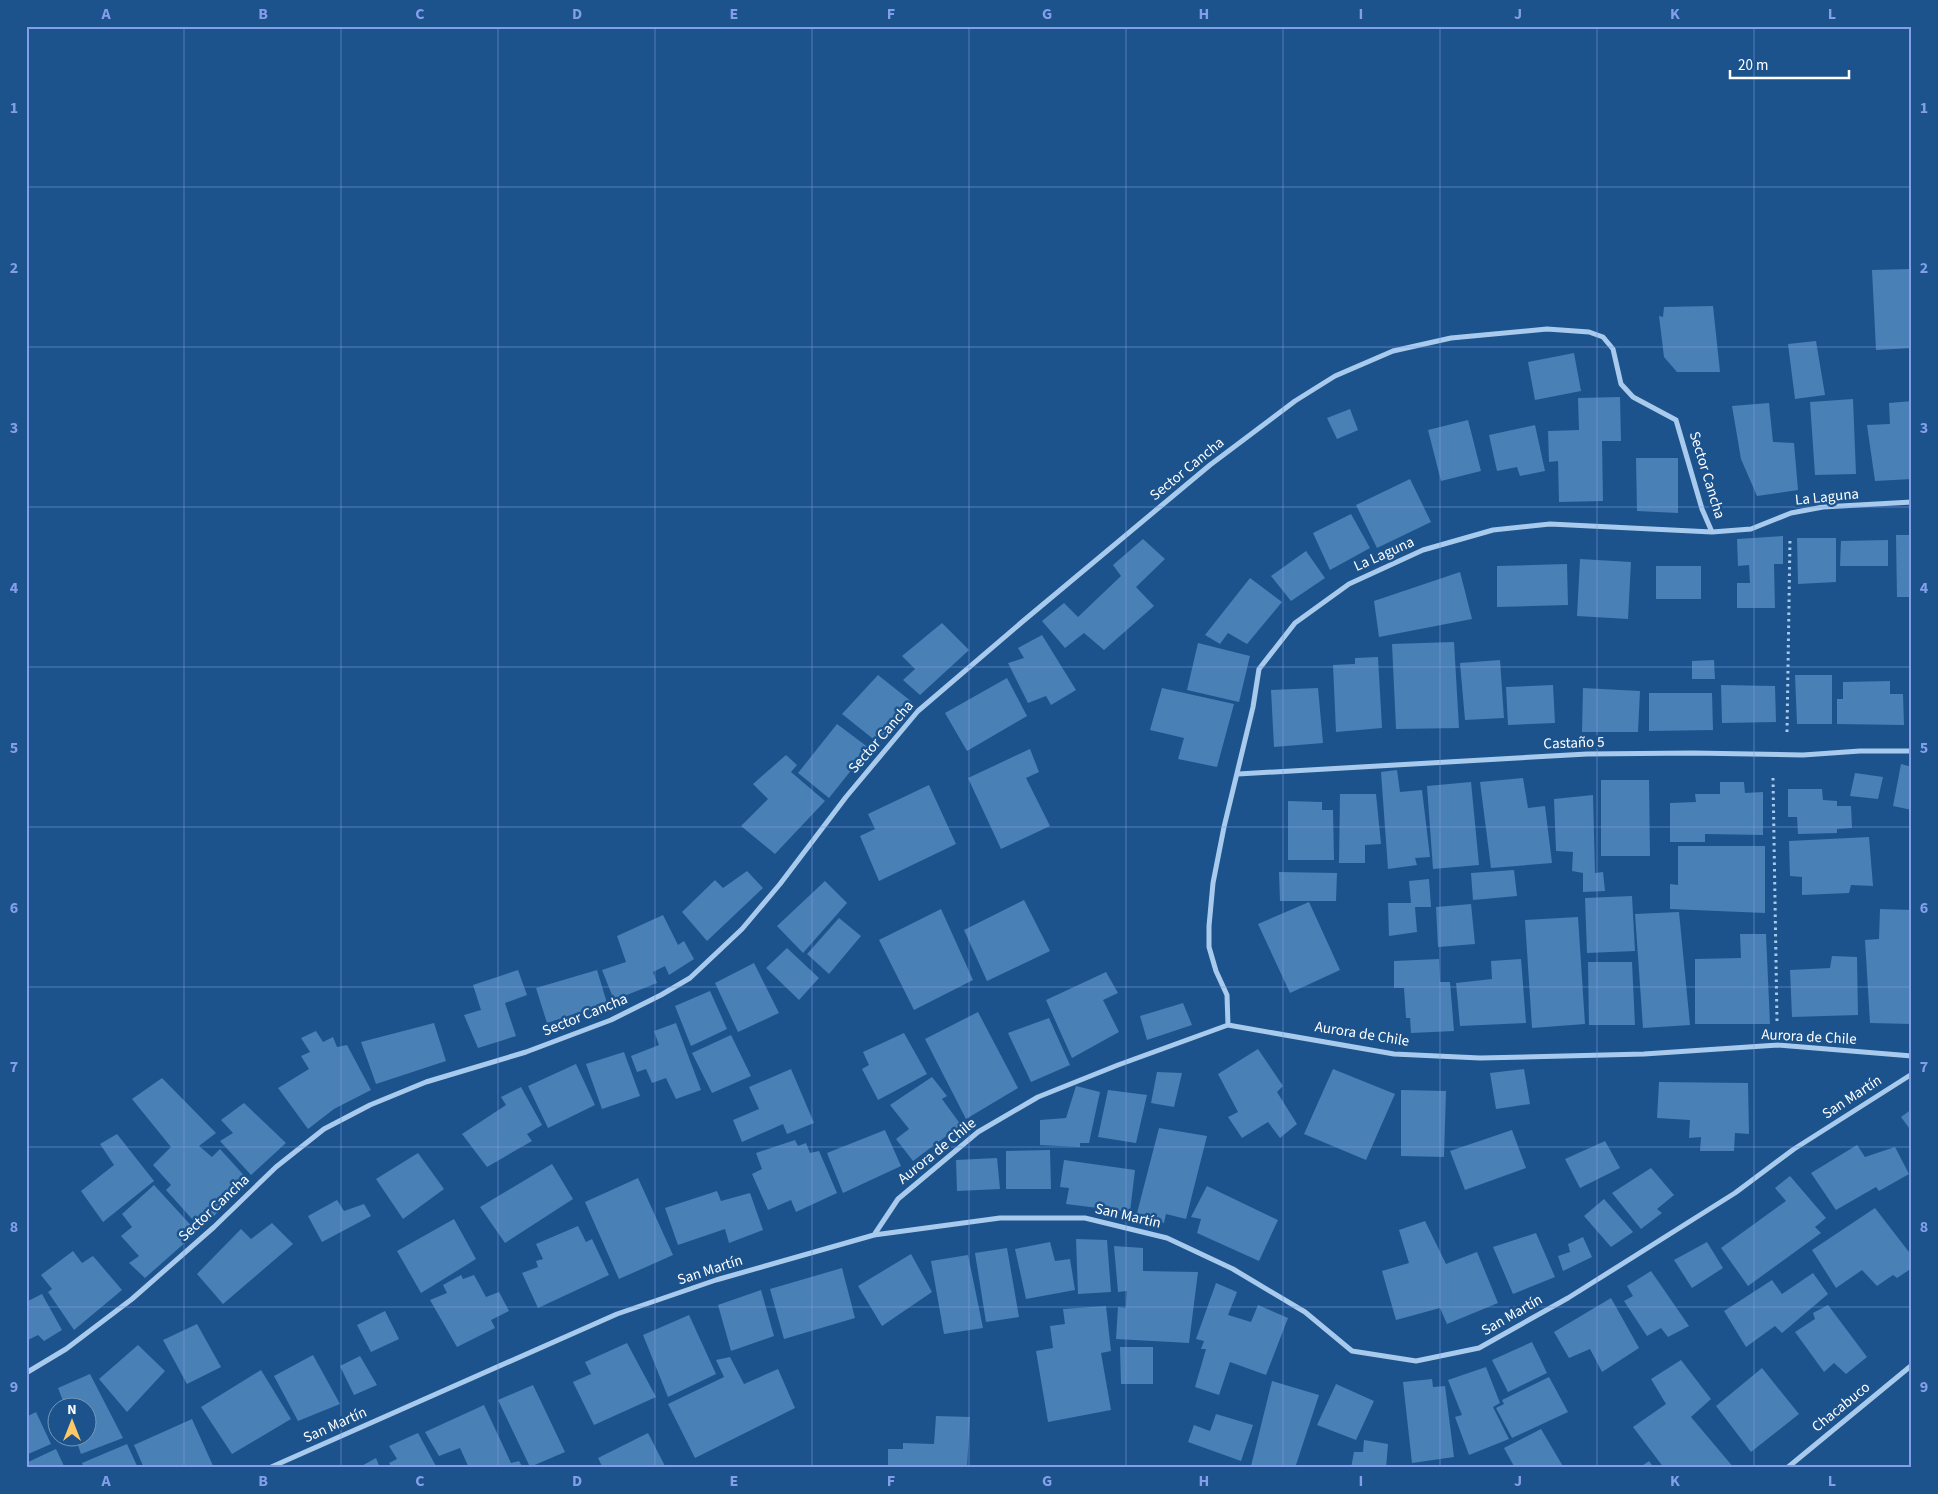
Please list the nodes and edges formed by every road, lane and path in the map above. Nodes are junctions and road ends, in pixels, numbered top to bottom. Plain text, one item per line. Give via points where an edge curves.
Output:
1 (1912, 502) edge
2 (1791, 513) junction
3 (1712, 532) junction
4 (1912, 751) edge
5 (1773, 754) junction
6 (1787, 755) junction
7 (1238, 774) junction
8 (1228, 1025) junction
9 (1778, 1045) junction
10 (1912, 1056) edge
11 (1912, 1074) edge
12 (874, 1234) junction
13 (1912, 1365) edge
14 (26, 1373) edge
15 (269, 1468) edge
16 (1787, 1468) edge

1 - 2 street, La Laguna
2 - 3 street, La Laguna via 1751,529
2 - 6 path
3 - 7 street, La Laguna via 1550,524 1493,530 1423,550 1349,584 1295,624 1259,669
3 - 14 street, Sector Cancha via 1676,420 1634,397 1622,384 1613,349 1603,337 1588,332 1547,329 1451,338 1393,351 1335,376 1295,401 1210,465 918,711 742,929 690,978 611,1020 526,1052 426,1082 370,1105 324,1129 276,1167 132,1300 66,1349
4 - 6 street, Castaño 5
5 - 6 street, Castaño 5
5 - 7 street, Castaño 5 via 1587,754
5 - 9 path
7 - 8 street, La Laguna via 1215,874 1209,926 1209,947 1227,995
8 - 9 street, Aurora de Chile via 1394,1054 1480,1058 1644,1054
8 - 12 street, Aurora de Chile via 1038,1097 978,1132 898,1198
9 - 10 street, Aurora de Chile
11 - 12 street, San Martín via 1794,1149 1735,1193 1568,1298 1479,1348 1416,1361 1352,1351 1305,1312 1233,1269 1167,1238 1085,1218 1000,1218
12 - 15 street, San Martín via 716,1280 617,1314
13 - 16 street, Chacabuco

